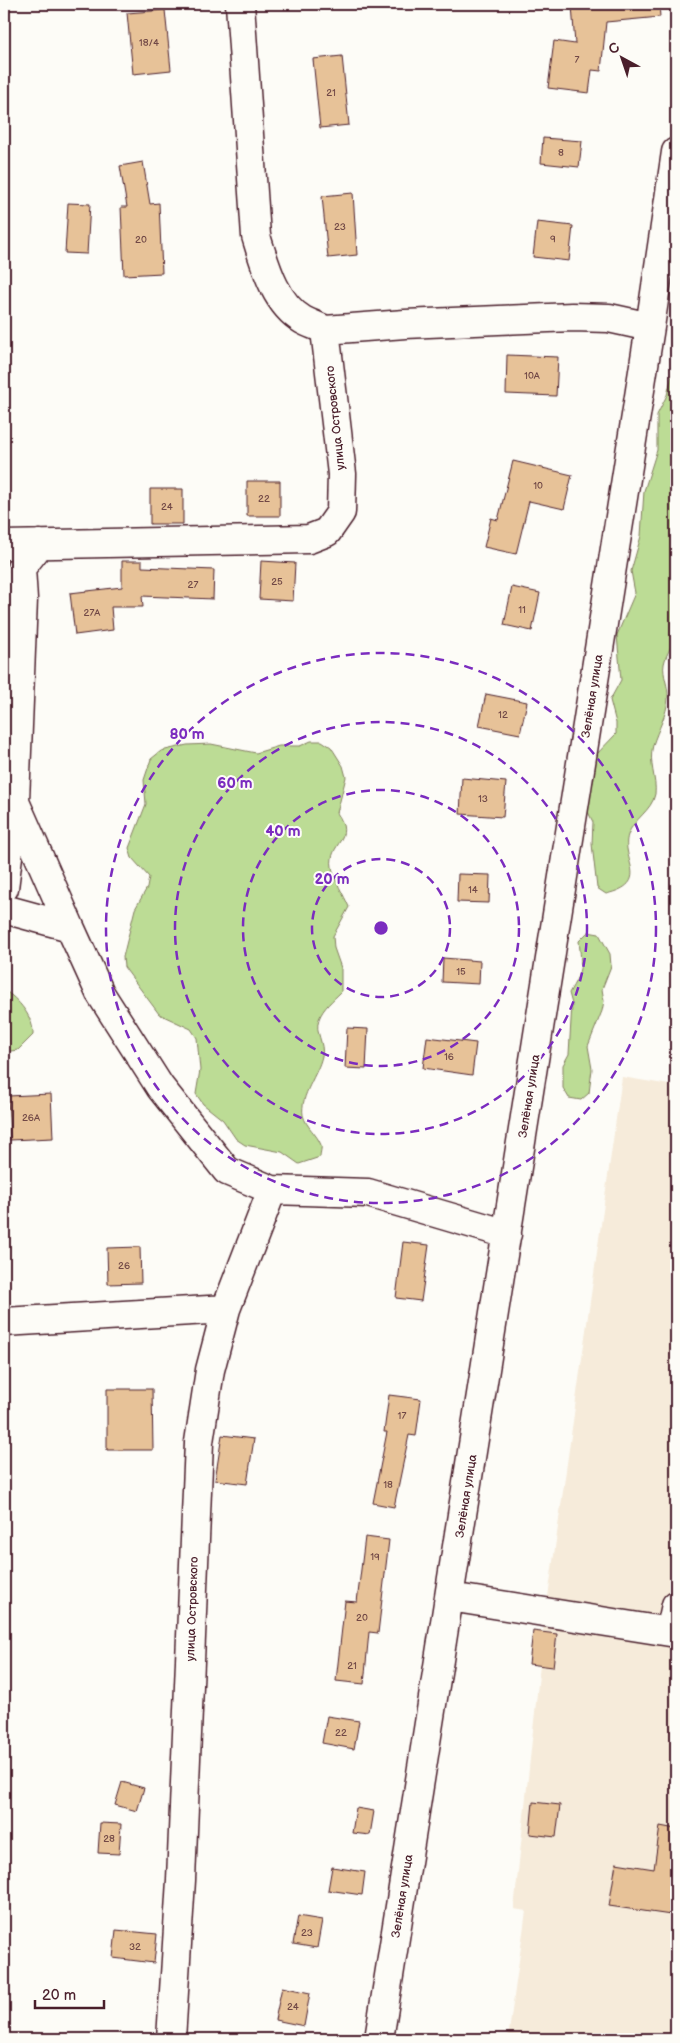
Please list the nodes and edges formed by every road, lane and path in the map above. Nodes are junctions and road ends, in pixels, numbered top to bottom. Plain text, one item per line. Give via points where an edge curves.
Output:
1 (240, 4) edge
2 (676, 152) edge
3 (650, 327) junction
4 (325, 330) junction
5 (40, 544) junction
6 (4, 545) edge
7 (13, 593) edge
8 (15, 801) junction
9 (4, 888) edge
10 (4, 910) edge
11 (70, 927) junction
12 (272, 1190) junction
13 (507, 1234) junction
14 (226, 1309) junction
15 (4, 1322) edge
16 (450, 1597) junction
17 (676, 1605) edge
18 (170, 2039) edge
19 (379, 2039) edge

1 - 4 street via 256,236 266,268 284,304 302,319
2 - 3 street, Зелёная улица
3 - 4 street via 609,318 572,317
3 - 13 street, Зелёная улица
4 - 5 street, улица Островского via 342,474 341,512 327,532 308,539
5 - 6 street, улица Островского
5 - 7 street via 21,568
7 - 8 street
8 - 9 street
8 - 11 street
10 - 11 street
11 - 12 street via 100,993 160,1086 227,1171
12 - 13 street via 368,1193
12 - 14 street, улица Островского
13 - 16 street, Зелёная улица
14 - 15 street
14 - 18 street, улица Островского via 210,1370 199,1442 181,1880
16 - 17 street via 670,1632
16 - 19 street, Зелёная улица

